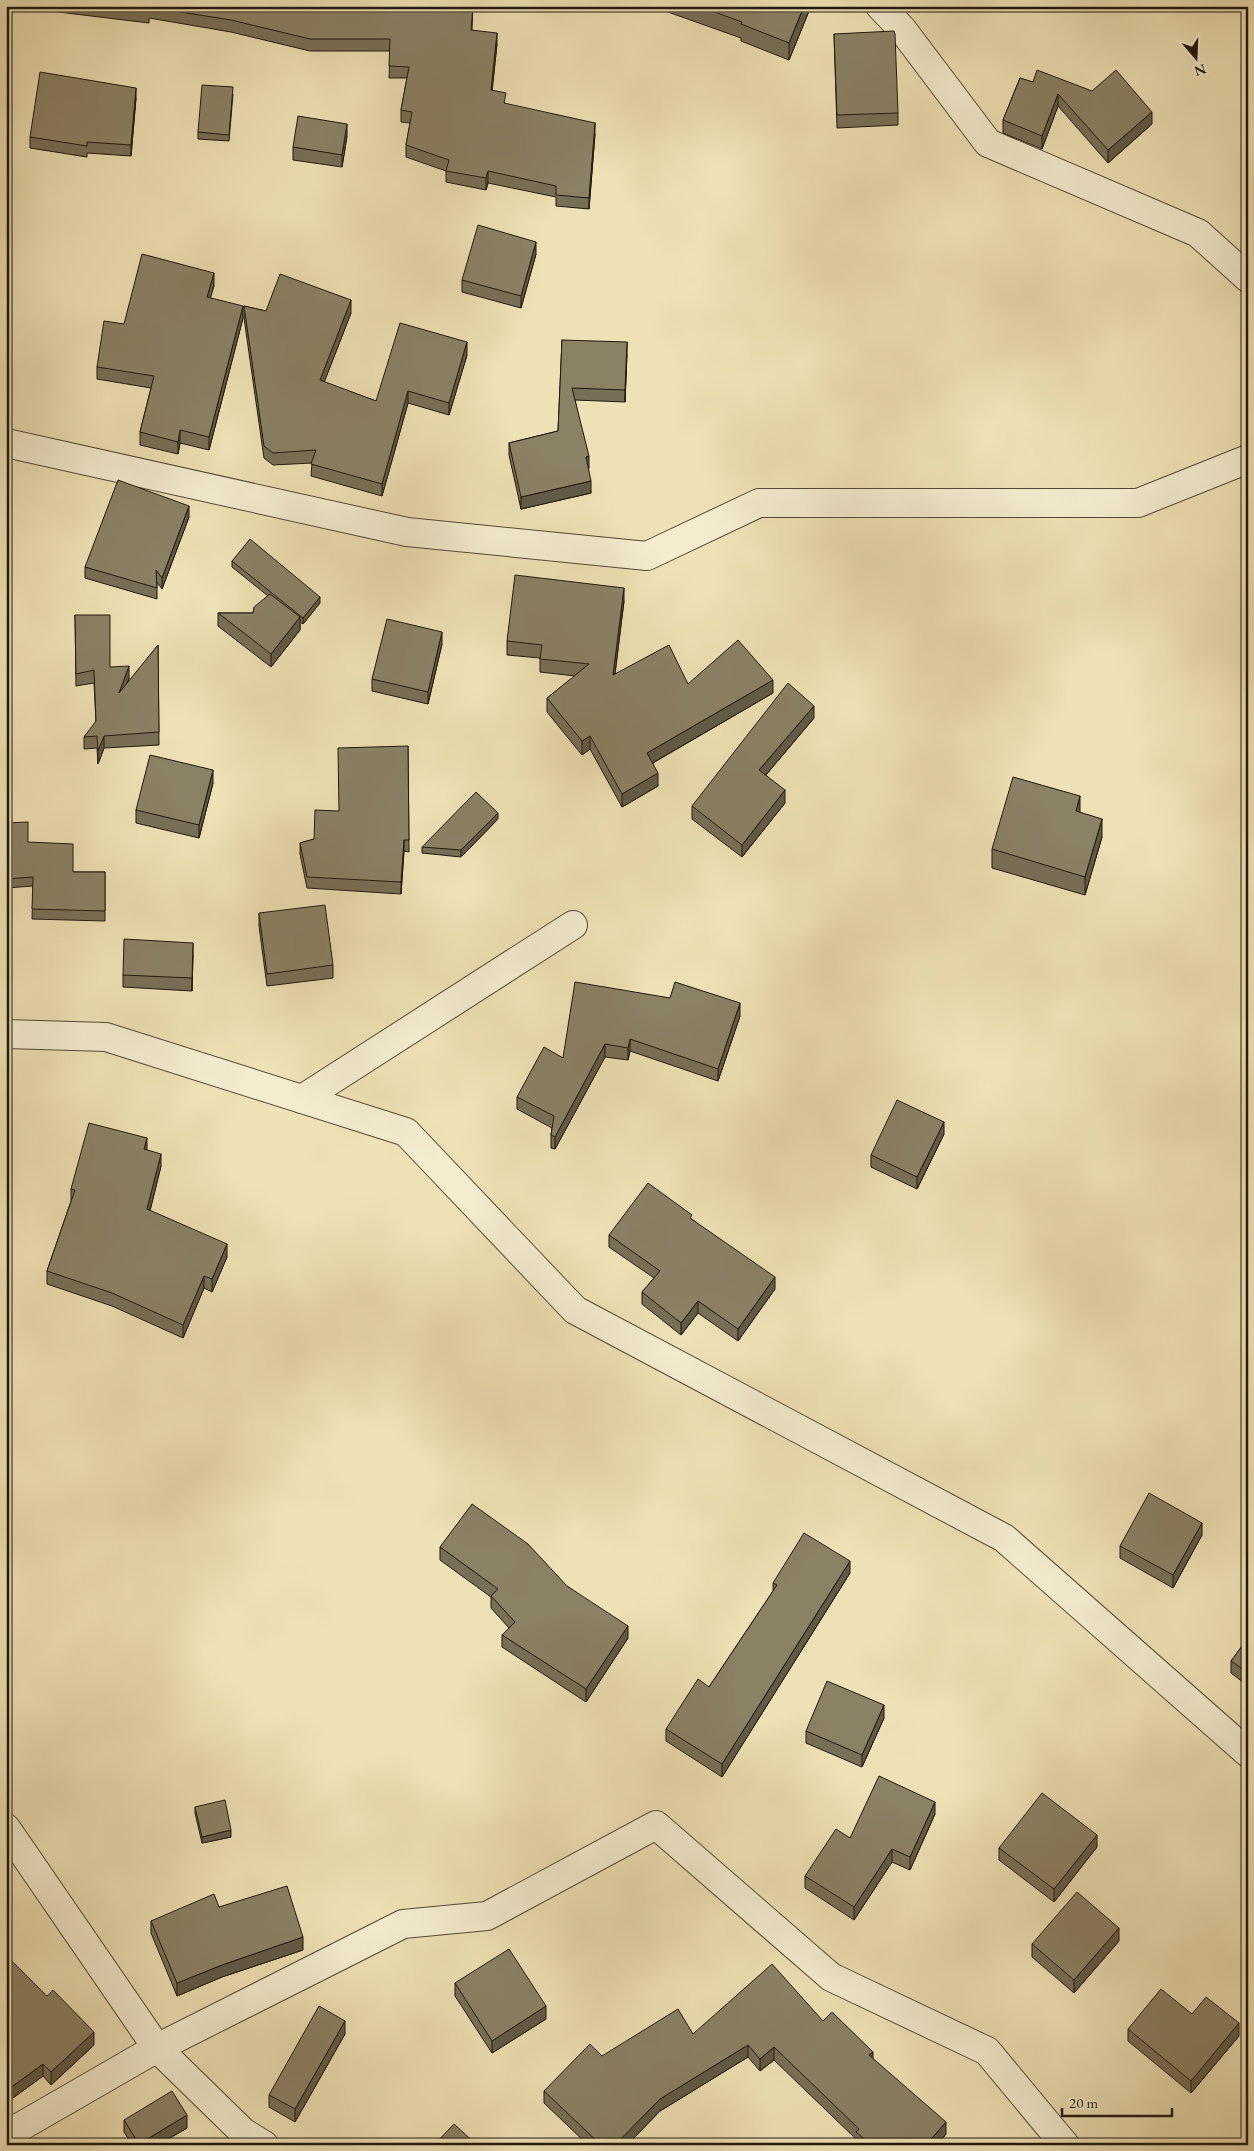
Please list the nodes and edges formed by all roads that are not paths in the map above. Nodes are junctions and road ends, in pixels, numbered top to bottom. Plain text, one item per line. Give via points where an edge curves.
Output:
1 (880, 6) edge
2 (1248, 278) edge
3 (6, 443) edge
4 (1248, 459) edge
5 (572, 925) dead end
6 (6, 1034) edge
7 (302, 1099) junction
8 (1248, 1753) edge
9 (6, 1828) edge
10 (157, 2048) junction
11 (6, 2135) edge
12 (264, 2145) edge
13 (1065, 2145) edge

1 - 2 street via 902,29 988,143 1198,233
3 - 4 street via 407,532 647,556 759,502 1138,503
5 - 7 street
6 - 7 street via 106,1037
7 - 8 street via 406,1132 575,1310 1004,1538
9 - 10 street
10 - 11 street
10 - 12 street via 242,2132
10 - 13 street via 403,1924 487,1916 656,1825 831,1977 986,2051

